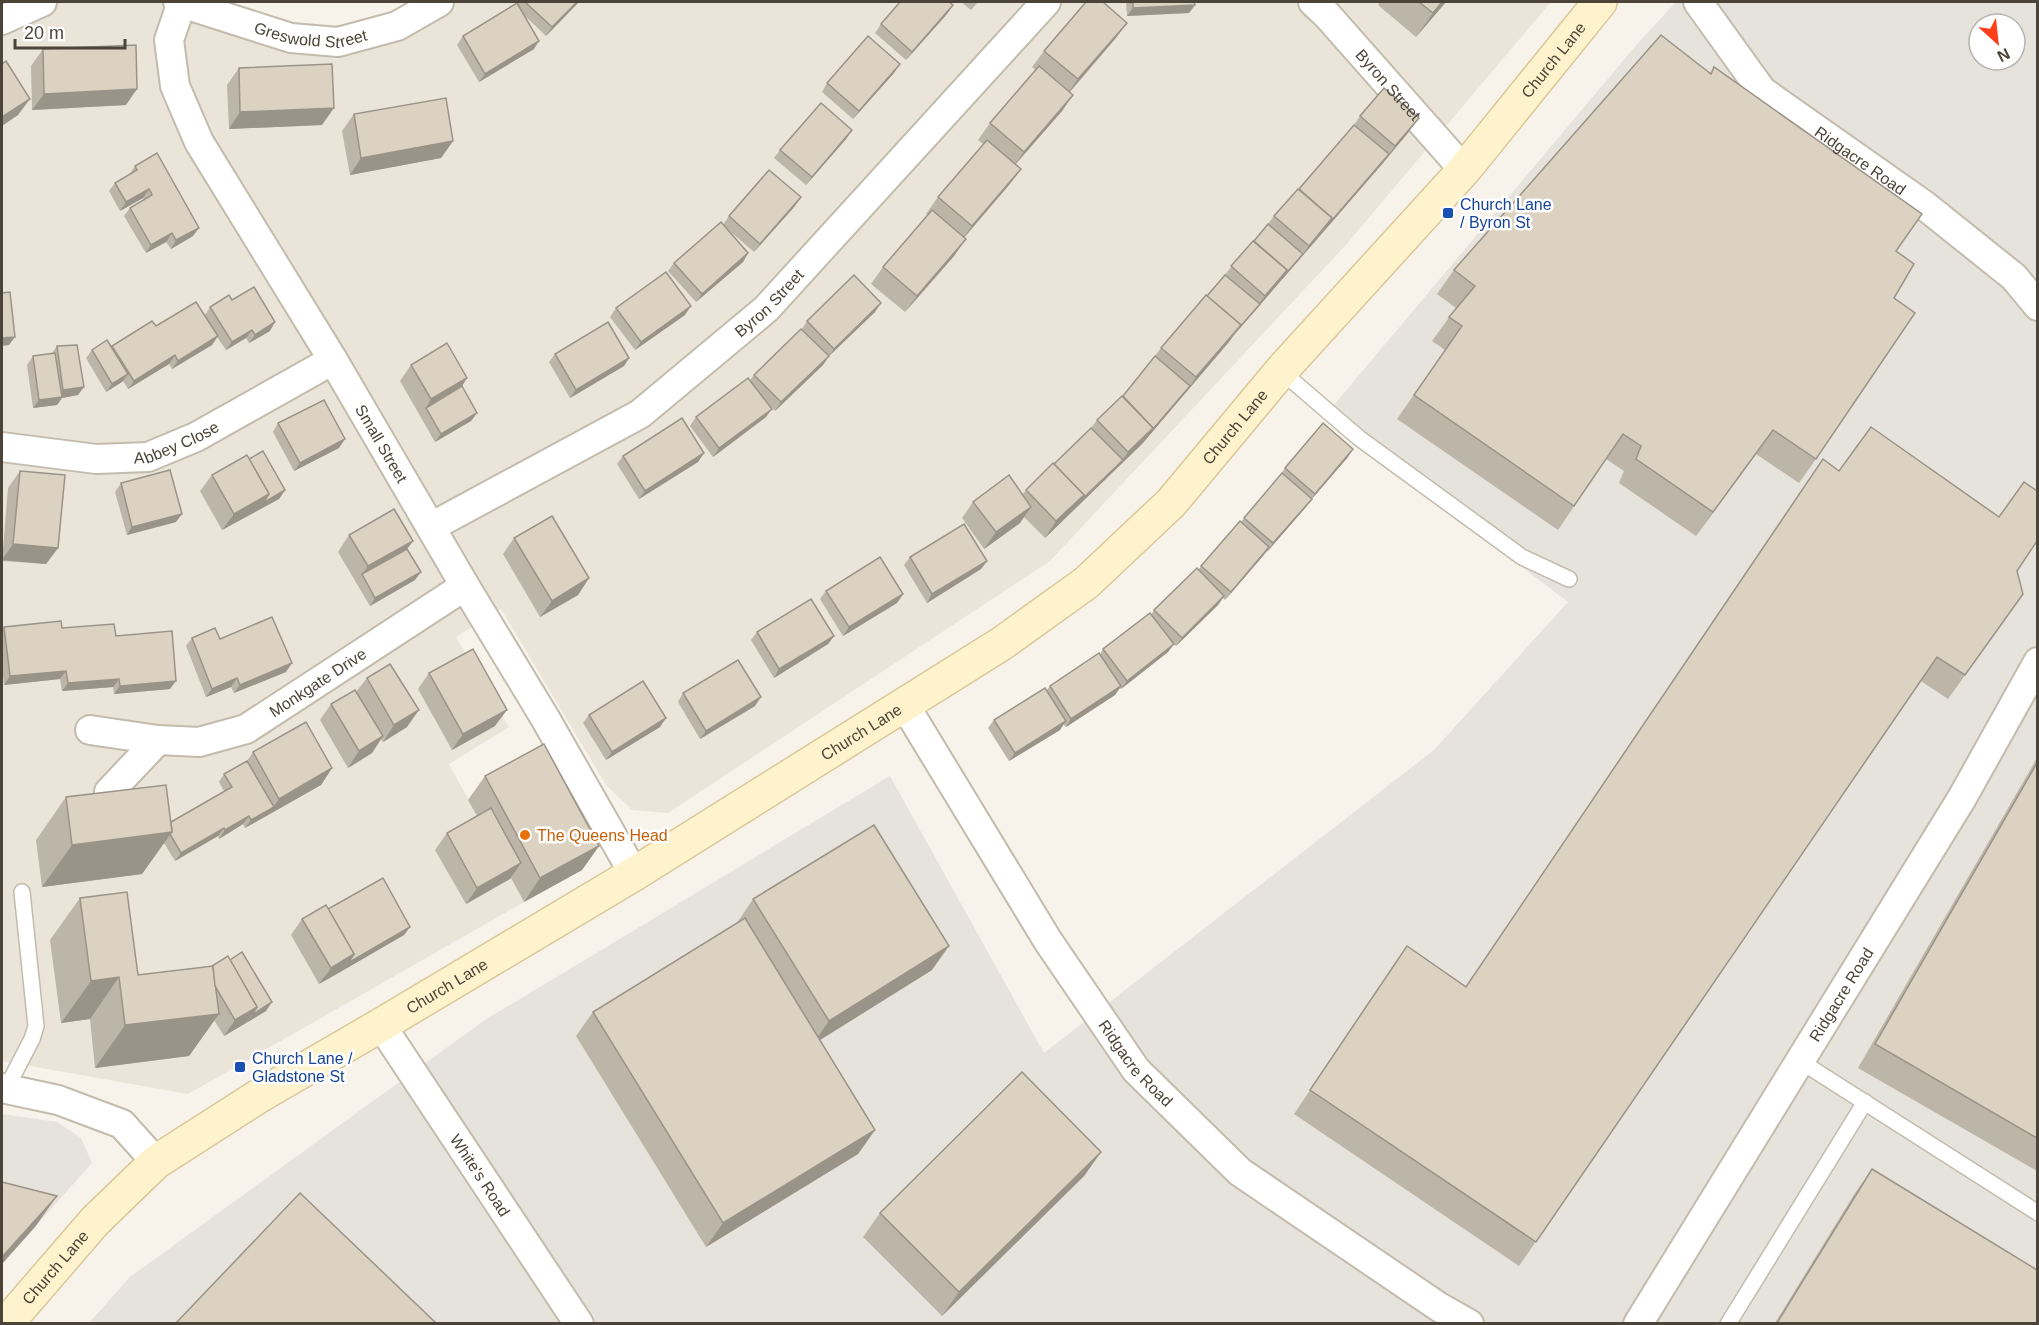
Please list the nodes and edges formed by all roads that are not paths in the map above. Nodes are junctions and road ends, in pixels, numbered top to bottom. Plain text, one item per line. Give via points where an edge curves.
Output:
1 (42, 2) edge
2 (181, 2) edge
3 (439, 2) edge
4 (1046, 2) edge
5 (1312, 2) edge
6 (1600, 2) edge
7 (1698, 2) edge
8 (2, 20) edge
9 (1464, 170) junction
10 (2037, 306) edge
11 (333, 360) junction
12 (1281, 371) junction
13 (2, 447) edge
14 (431, 527) junction
15 (1569, 579) dead end
16 (465, 586) junction
17 (2037, 662) edge
18 (904, 704) junction
19 (90, 730) dead end
20 (158, 740) junction
21 (109, 792) edge
22 (634, 874) junction
23 (22, 892) dead end
24 (381, 1025) junction
25 (1800, 1061) junction
26 (4, 1088) edge
27 (1865, 1101) junction
28 (156, 1162) junction
29 (2037, 1213) edge
30 (6, 1323) edge
31 (579, 1323) edge
32 (1469, 1323) edge
33 (1638, 1323) edge
34 (1728, 1323) edge

1 - 8 street
2 - 3 street, Greswold Street via 291,38 338,42 397,26
2 - 11 street, Small Street via 169,40 175,86 199,142
4 - 14 street, Byron Street via 766,309 640,414
5 - 9 street, Byron Street
6 - 9 main road, Church Lane
7 - 10 street, Ridgacre Road via 1762,91 1924,205 2014,277
9 - 12 main road, Church Lane
11 - 13 street, Abbey Close via 196,437 148,457 96,459
11 - 14 street, Small Street
12 - 15 lane via 1359,438 1512,550
12 - 18 main road, Church Lane via 1171,503 1086,583 1001,644
14 - 16 street, Small Street
16 - 20 street, Monkgate Drive via 246,729 199,742
16 - 22 street, Small Street
17 - 25 street, Ridgacre Road via 1962,798
18 - 22 main road, Church Lane
18 - 32 street, Ridgacre Road via 1048,941 1136,1070 1240,1172 1439,1307
19 - 20 street, Monkgate Drive
20 - 21 street
22 - 24 main road, Church Lane
23 - 26 lane via 36,1026
24 - 28 main road, Church Lane
24 - 31 street, White's Road
25 - 27 lane
25 - 33 street, Ridgacre Road
26 - 28 street via 58,1100 122,1124
27 - 29 lane
27 - 34 lane
28 - 30 main road, Church Lane via 95,1221

